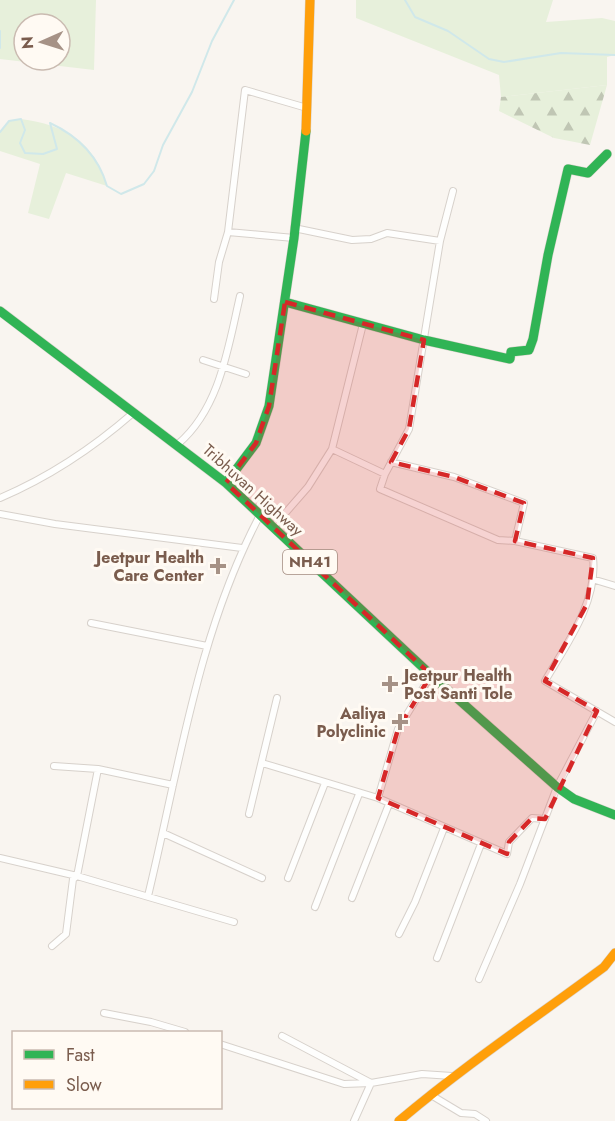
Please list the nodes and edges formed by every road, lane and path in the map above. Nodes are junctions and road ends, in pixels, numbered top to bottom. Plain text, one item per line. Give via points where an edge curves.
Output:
1 (310, 0) edge
2 (307, 108) junction
3 (607, 154) dead end
4 (453, 190) dead end
5 (294, 228) junction
6 (228, 232) junction
7 (294, 238) junction
8 (440, 241) junction
9 (240, 296) dead end
10 (214, 299) dead end
11 (285, 302) junction
12 (0, 311) edge
13 (363, 324) junction
14 (424, 340) junction
15 (203, 360) dead end
16 (223, 368) junction
17 (246, 374) dead end
18 (134, 412) junction
19 (178, 444) junction
20 (332, 449) junction
21 (391, 462) junction
22 (385, 474) junction
23 (226, 483) junction
24 (0, 498) edge
25 (0, 514) edge
26 (260, 514) junction
27 (274, 526) junction
28 (515, 541) junction
29 (242, 548) junction
30 (592, 579) junction
31 (615, 586) edge
32 (91, 623) dead end
33 (207, 646) junction
34 (431, 675) junction
35 (277, 698) dead end
36 (597, 711) junction
37 (615, 722) edge
38 (262, 763) junction
39 (54, 766) dead end
40 (98, 769) junction
41 (325, 783) junction
42 (173, 785) junction
43 (557, 787) junction
44 (359, 794) junction
45 (378, 798) junction
46 (389, 804) junction
47 (249, 814) dead end
48 (615, 815) edge
49 (545, 819) junction
50 (444, 828) junction
51 (163, 833) junction
52 (481, 844) junction
53 (0, 858) edge
54 (77, 876) junction
55 (262, 878) dead end
56 (288, 878) dead end
57 (148, 896) junction
58 (352, 898) dead end
59 (315, 907) dead end
60 (234, 922) dead end
61 (399, 934) dead end
62 (52, 946) dead end
63 (615, 954) edge
64 (437, 958) dead end
65 (480, 979) dead end
66 (105, 1013) dead end
67 (182, 1031) edge
68 (282, 1036) dead end
69 (222, 1045) edge
70 (452, 1076) junction
71 (371, 1083) junction
72 (431, 1095) junction
73 (354, 1121) edge
74 (399, 1121) edge
75 (486, 1121) edge

1 - 2 main road
2 - 5 main road
2 - 6 street via 245,90
3 - 14 main road via 588,173 568,169 529,350 512,352 510,359
4 - 8 street
5 - 7 main road
5 - 8 street via 352,240 387,233
6 - 7 street
6 - 10 street
7 - 11 main road
8 - 14 street
9 - 16 street
11 - 13 main road
11 - 23 main road via 269,406 256,443
12 - 18 main road, Tribhuvan Highway / NH41
13 - 14 main road
13 - 20 street
14 - 21 street via 409,429
15 - 16 street
16 - 17 street
16 - 19 street via 207,410 192,433
18 - 19 main road, Tribhuvan Highway / NH41
18 - 24 street via 108,435
19 - 23 main road, Tribhuvan Highway / NH41
20 - 22 street
20 - 27 street via 308,487
21 - 22 street
21 - 28 street via 454,477 524,503
22 - 28 street via 380,489 498,540
23 - 26 main road, Tribhuvan Highway / NH41
25 - 29 street
26 - 27 main road, Tribhuvan Highway / NH41
26 - 29 street
27 - 34 main road, Tribhuvan Highway / NH41
28 - 30 street via 593,558
29 - 33 street
30 - 31 street
30 - 36 street via 587,604 545,681
32 - 33 street
33 - 42 street
34 - 43 main road, Tribhuvan Highway / NH41
34 - 45 street via 398,729
35 - 38 street
36 - 37 street
36 - 43 street
38 - 41 street
38 - 47 street
39 - 40 street
40 - 42 street
40 - 54 street
41 - 44 street
41 - 56 street
42 - 51 street
43 - 48 main road, Tribhuvan Highway / NH41 via 574,799
43 - 49 street
44 - 45 street
44 - 59 street
45 - 46 street
46 - 50 street
46 - 58 street
49 - 52 street via 532,818 509,842 507,854
49 - 65 street
50 - 52 street
50 - 61 street
51 - 55 street
51 - 57 street
52 - 64 street
53 - 54 street
54 - 57 street
54 - 62 street via 73,879 66,934
57 - 60 street
63 - 70 main road via 572,992
66 - 67 street
68 - 71 street
69 - 71 street via 344,1084
70 - 71 street via 422,1074
70 - 72 main road
71 - 73 street
72 - 74 main road
72 - 75 street via 461,1113 475,1114

